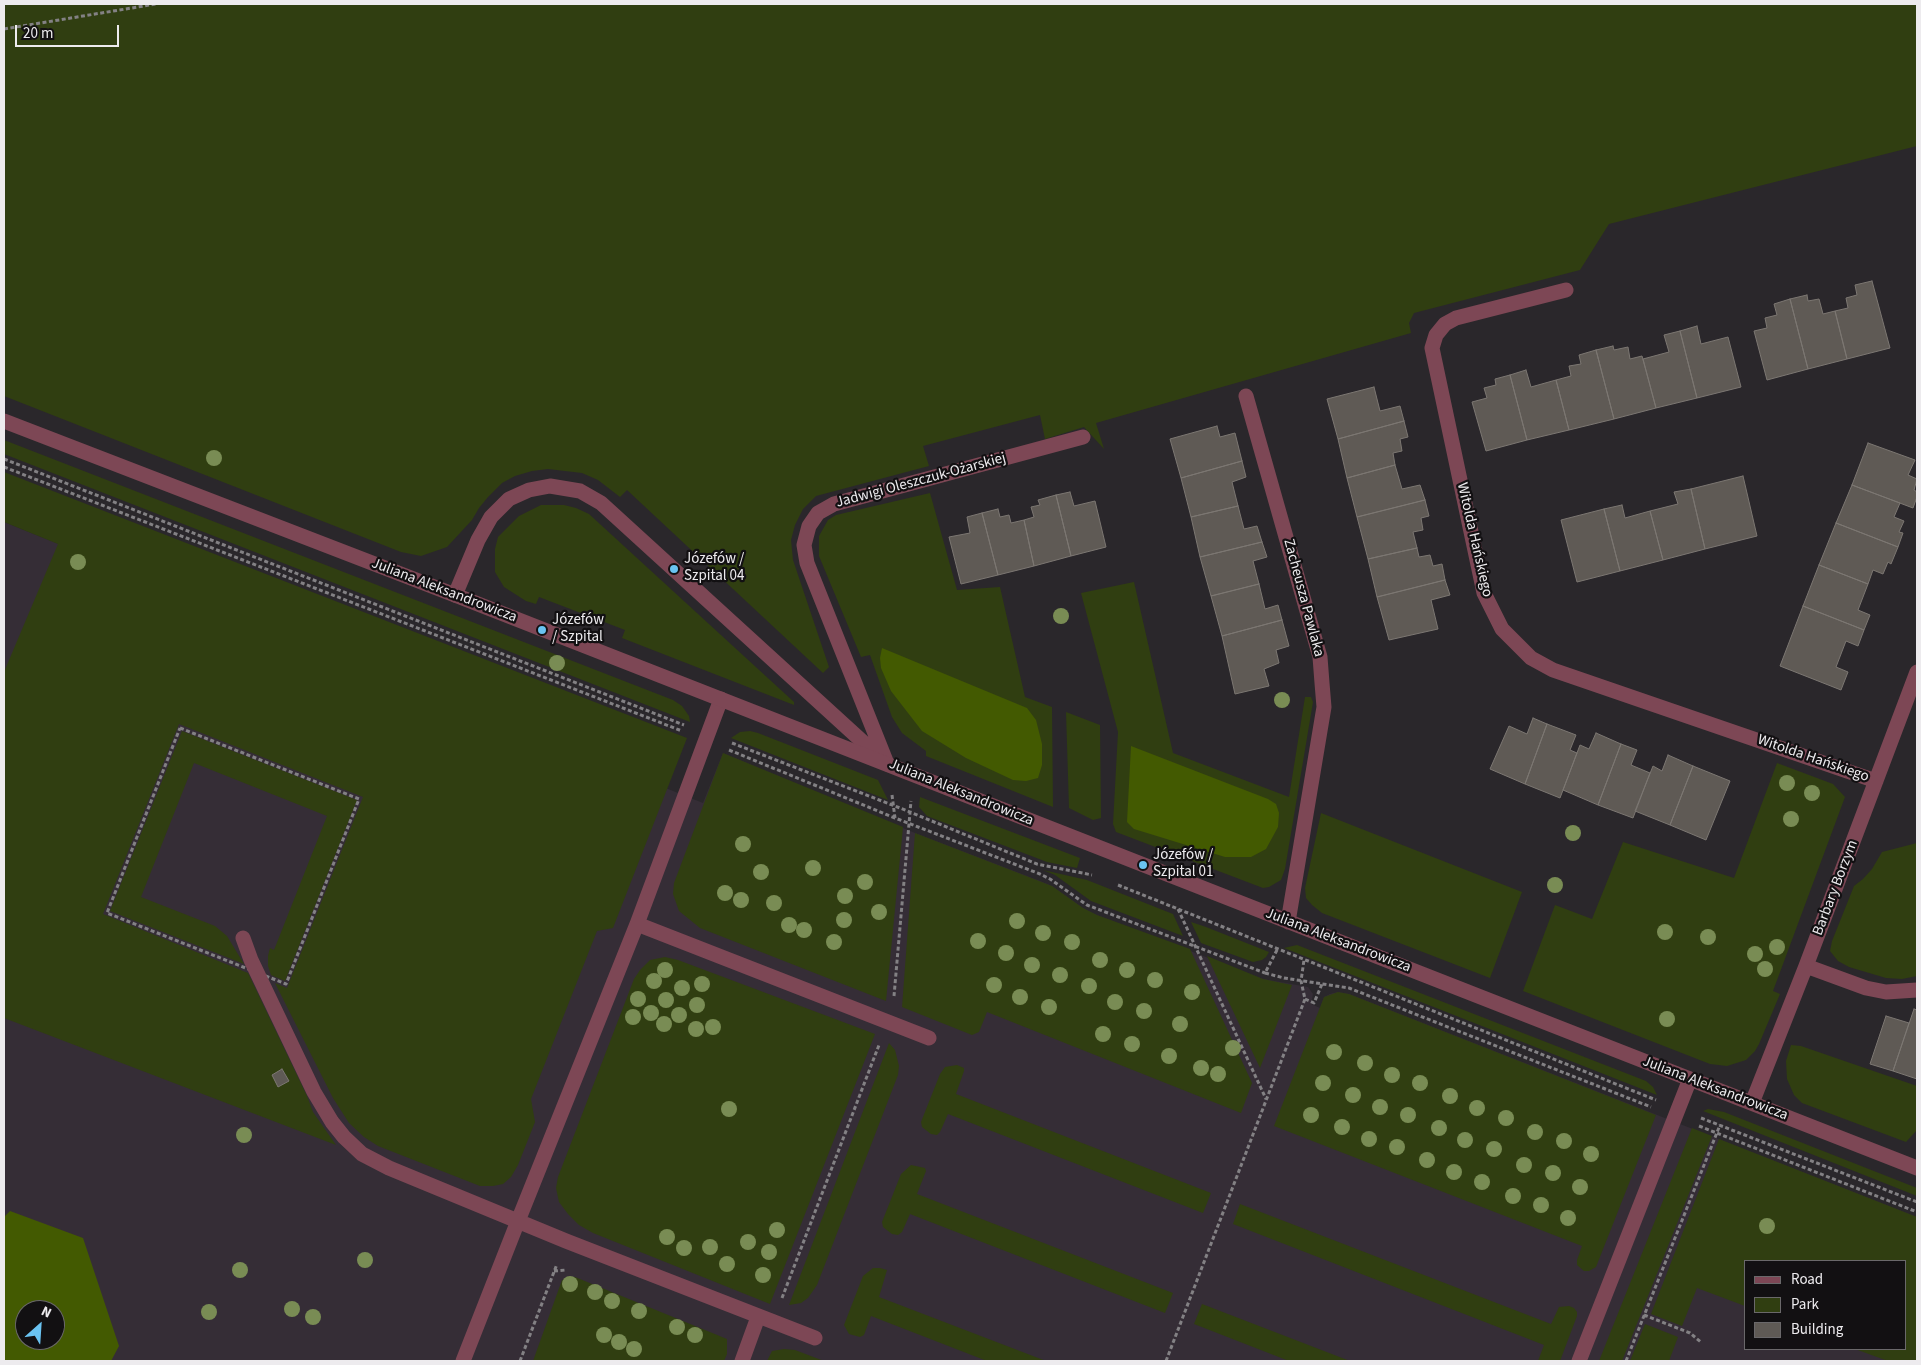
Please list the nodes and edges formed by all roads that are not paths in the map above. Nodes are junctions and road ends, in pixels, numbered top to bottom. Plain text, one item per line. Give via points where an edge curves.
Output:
1 (1566, 290) dead end
2 (1246, 396) dead end
3 (4, 422) edge
4 (1084, 437) dead end
5 (455, 594) junction
6 (1917, 672) edge
7 (722, 699) junction
8 (892, 766) junction
9 (1876, 781) junction
10 (1288, 922) junction
11 (637, 924) junction
12 (243, 938) dead end
13 (1806, 966) junction
14 (1917, 990) edge
15 (929, 1038) dead end
16 (1690, 1079) junction
17 (1752, 1103) junction
18 (1917, 1168) edge
19 (518, 1221) junction
20 (765, 1320) junction
21 (814, 1338) dead end
22 (464, 1361) edge
23 (742, 1361) edge
24 (1579, 1361) edge

1 - 9 street, Witolda Hańskiego via 1456,318 1444,324 1432,348 1484,593 1502,629 1531,658 1553,670
2 - 10 street, Zacheusza Pawlaka via 1320,657 1324,707
3 - 5 street, Juliana Aleksandrowicza
4 - 8 street, Jadwigi Oleszczuk-Ożarskiej via 834,504 818,513 809,526 804,545 808,563
5 - 7 street, Juliana Aleksandrowicza
5 - 8 street via 491,517 509,499 529,490 550,486 580,491 602,503
6 - 9 street, Barbary Borzym
7 - 8 street, Juliana Aleksandrowicza
7 - 11 street
8 - 10 street, Juliana Aleksandrowicza
9 - 13 street, Barbary Borzym
10 - 16 street, Juliana Aleksandrowicza
11 - 15 street
11 - 19 street
12 - 19 street via 314,1092 344,1137 362,1154 390,1168
13 - 14 street via 1866,988 1886,992
13 - 17 street, Barbary Borzym
16 - 17 street, Juliana Aleksandrowicza
16 - 24 street
17 - 18 street, Juliana Aleksandrowicza
19 - 20 street
19 - 22 street
20 - 21 street
20 - 23 street

